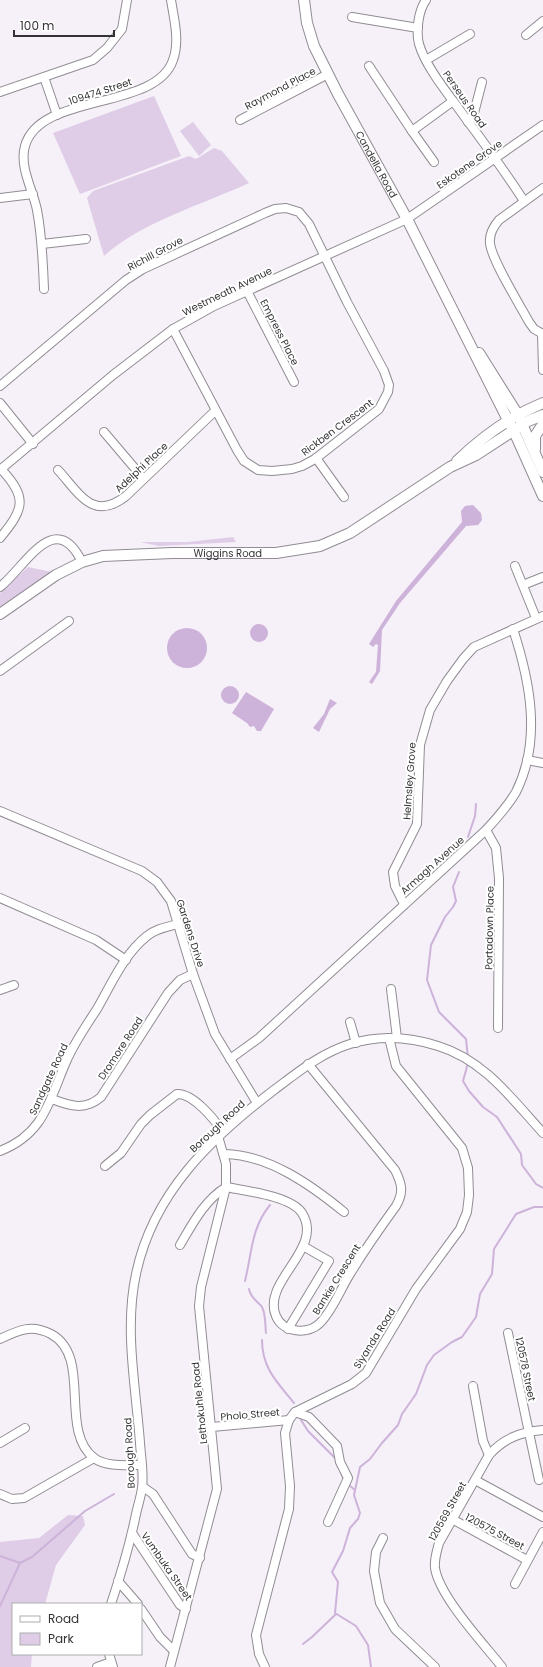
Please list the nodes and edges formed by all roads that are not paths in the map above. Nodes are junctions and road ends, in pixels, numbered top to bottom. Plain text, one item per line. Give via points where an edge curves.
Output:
1 (127, 0) edge
2 (171, 0) edge
3 (304, 0) edge
4 (426, 0) edge
5 (352, 17) dead end
6 (543, 21) edge
7 (418, 28) junction
8 (470, 34) dead end
9 (526, 35) dead end
10 (426, 60) junction
11 (369, 66) dead end
12 (328, 74) junction
13 (44, 77) junction
14 (482, 82) dead end
15 (1, 89) edge
16 (453, 101) junction
17 (57, 115) junction
18 (240, 120) dead end
19 (468, 122) junction
20 (543, 125) edge
21 (412, 131) junction
22 (495, 158) junction
23 (434, 162) dead end
24 (543, 188) edge
25 (33, 194) junction
26 (0, 198) edge
27 (524, 201) junction
28 (407, 219) junction
29 (86, 239) dead end
30 (42, 244) junction
31 (324, 257) junction
32 (44, 289) dead end
33 (247, 291) junction
34 (460, 324) junction
35 (173, 329) junction
36 (543, 334) edge
37 (543, 370) edge
38 (294, 382) dead end
39 (0, 386) edge
40 (0, 403) edge
41 (543, 403) edge
42 (216, 411) junction
43 (543, 415) edge
44 (520, 419) junction
45 (508, 420) junction
46 (543, 424) edge
47 (513, 430) junction
48 (104, 432) dead end
49 (33, 444) junction
50 (535, 453) junction
51 (316, 458) junction
52 (450, 467) junction
53 (1, 470) edge
54 (58, 470) dead end
55 (543, 472) edge
56 (144, 478) junction
57 (543, 496) edge
58 (344, 497) dead end
59 (0, 538) edge
60 (82, 562) junction
61 (515, 566) dead end
62 (543, 577) edge
63 (523, 585) junction
64 (0, 587) edge
65 (0, 614) edge
66 (540, 617) edge
67 (69, 621) dead end
68 (513, 629) junction
69 (0, 671) edge
70 (527, 760) junction
71 (543, 763) edge
72 (0, 811) edge
73 (486, 830) junction
74 (0, 898) edge
75 (404, 904) junction
76 (178, 924) junction
77 (126, 960) junction
78 (193, 974) junction
79 (14, 985) dead end
80 (391, 989) dead end
81 (0, 990) edge
82 (350, 1022) dead end
83 (498, 1028) dead end
84 (393, 1038) junction
85 (356, 1043) junction
86 (230, 1059) junction
87 (308, 1064) junction
88 (52, 1099) junction
89 (257, 1103) junction
90 (543, 1133) edge
91 (220, 1134) junction
92 (0, 1151) edge
93 (225, 1154) junction
94 (105, 1166) dead end
95 (226, 1187) junction
96 (344, 1212) dead end
97 (180, 1245) dead end
98 (303, 1246) junction
99 (288, 1329) junction
100 (508, 1333) dead end
101 (0, 1339) edge
102 (473, 1386) dead end
103 (295, 1412) junction
104 (289, 1420) junction
105 (212, 1427) junction
106 (25, 1428) dead end
107 (543, 1430) edge
108 (529, 1432) junction
109 (0, 1443) edge
110 (489, 1455) junction
111 (94, 1458) junction
112 (141, 1465) junction
113 (475, 1480) junction
114 (539, 1480) dead end
115 (142, 1487) junction
116 (0, 1494) edge
117 (543, 1517) edge
118 (452, 1519) junction
119 (328, 1522) dead end
120 (543, 1532) edge
121 (132, 1533) junction
122 (383, 1538) dead end
123 (200, 1558) junction
124 (527, 1560) junction
125 (118, 1581) junction
126 (515, 1584) dead end
127 (111, 1603) edge
128 (137, 1603) edge
129 (186, 1609) junction
130 (142, 1610) edge
131 (174, 1651) junction
132 (111, 1661) edge
133 (97, 1667) edge
134 (170, 1667) edge
135 (265, 1667) edge
136 (435, 1667) edge
137 (502, 1667) edge

1 - 13 street via 122,29 101,55 82,66
2 - 17 street, 109474 Street via 176,36 175,52 172,64 160,79 126,94
3 - 12 street, Candella Road via 309,34
4 - 7 street, Perseus Road
5 - 7 street
6 - 9 street
7 - 10 street, Perseus Road via 419,45
8 - 10 street
10 - 16 street, Perseus Road
11 - 21 street
12 - 18 street, Raymond Place
12 - 28 street, Candella Road
13 - 15 street
13 - 17 street
14 - 19 street via 474,113
16 - 19 street, Perseus Road
16 - 21 street
17 - 25 street, 109474 Street via 35,129 25,145 23,156
19 - 22 street, Perseus Road
20 - 22 street, Eskotene Grove
21 - 23 street
22 - 27 street, Perseus Road
22 - 28 street, Eskotene Grove
24 - 27 street
25 - 26 street
25 - 30 street, 109474 Street
27 - 36 street via 494,226 490,243 501,271 529,322 534,329
28 - 31 street, Westmeath Avenue
28 - 34 street, Candella Road
29 - 30 street
30 - 32 street, 109474 Street
31 - 33 street, Westmeath Avenue
31 - 39 street, Richill Grove via 309,224 298,212 286,208 275,209 142,269
31 - 51 street, Rickben Crescent via 382,365 389,385 386,400 379,409
33 - 35 street, Westmeath Avenue
33 - 38 street, Empress Place
34 - 44 street, Candella Road
34 - 45 street, Candella Road
35 - 42 street, Rickben Crescent
35 - 49 street, Westmeath Avenue via 113,375
36 - 37 street
40 - 49 street
41 - 44 street, Wiggins Road
42 - 51 street, Rickben Crescent via 244,461 258,470 292,469
42 - 56 street, Adelphi Place
43 - 44 street, Wiggins Road
44 - 45 street, Wiggins Road
44 - 47 street, Wiggins Road
44 - 50 street, Candella Road
45 - 47 street, Candella Road
45 - 52 street, Wiggins Road
46 - 50 street via 535,436
47 - 52 street, Wiggins Road via 476,455
47 - 57 street, Candella Road
48 - 56 street
49 - 53 street, Westmeath Avenue
50 - 55 street, Candella Road
51 - 58 street
52 - 60 street, Wiggins Road via 350,533 320,546 276,553 120,554
53 - 59 street via 17,488 20,509 16,519
54 - 56 street, Adelphi Place via 87,502 100,507 118,502
60 - 64 street via 74,547 68,542 62,539 51,540 39,546
60 - 65 street, Wiggins Road via 56,574
61 - 63 street
62 - 63 street
63 - 66 street
66 - 68 street, Helmsley Grove
67 - 69 street
68 - 70 street, Armagh Avenue via 522,658 530,702 531,732
68 - 75 street, Helmsley Grove via 482,642 469,651 438,695 426,720 419,756 417,824 393,872 394,886
70 - 71 street
70 - 73 street, Armagh Avenue via 516,792
72 - 76 street, Gardens Drive via 142,871 165,890
73 - 75 street, Armagh Avenue
73 - 83 street, Portadown Place via 496,848 499,878
74 - 77 street via 96,940
75 - 86 street, Armagh Avenue via 259,1038
76 - 77 street, Sandgate Road via 146,936
76 - 78 street, Gardens Drive
77 - 88 street, Sandgate Road via 69,1054
78 - 86 street, Gardens Drive via 215,1034
78 - 88 street, Dromore Road via 174,985 96,1102 78,1107
79 - 81 street
80 - 84 street, Siyanda Road
82 - 85 street
84 - 85 street, Borough Road
84 - 90 street, Borough Road via 440,1046 481,1068 502,1086
84 - 103 street, Siyanda Road via 396,1066 462,1148 468,1168 467,1212 464,1223 416,1289 366,1372 352,1384
85 - 87 street, Borough Road via 337,1049
86 - 89 street, Gardens Drive
87 - 89 street, Borough Road
87 - 99 street, Bankie Crescent via 395,1170 402,1191 396,1206 322,1321 307,1330
88 - 92 street, Sandgate Road via 40,1122 28,1135
89 - 91 street, Borough Road
91 - 93 street, Lethokuhle Road
91 - 94 street, Lethokuhle Road via 214,1119 199,1104 182,1094 176,1094 141,1124 121,1153
91 - 112 street, Borough Road via 198,1155 171,1192 144,1242 135,1275 131,1342
93 - 95 street, Lethokuhle Road
93 - 96 street via 263,1160 311,1186
95 - 97 street via 199,1212
95 - 98 street via 284,1200 298,1208 307,1227
95 - 105 street, Lethokuhle Road via 199,1296
98 - 99 street via 280,1285 274,1302 275,1316
98 - 99 street via 329,1261
100 - 108 street, 120578 Street
101 - 111 street via 19,1329 40,1328 60,1339 69,1352 81,1438
102 - 110 street via 483,1441
103 - 104 street, Siyanda Road
103 - 119 street via 309,1417 335,1444 348,1478
104 - 105 street, Pholo Street
104 - 135 street, Siyanda Road via 284,1443 290,1486 289,1509 256,1635 259,1654
105 - 123 street, Lethokuhle Road via 216,1495
106 - 109 street
107 - 108 street, 120569 Street
108 - 110 street, 120569 Street via 505,1441
108 - 114 street, 120578 Street
110 - 113 street, 120569 Street
111 - 112 street via 113,1464
111 - 116 street via 24,1498 12,1499
112 - 115 street, Borough Road
113 - 117 street
113 - 118 street, 120569 Street
115 - 121 street, Borough Road
115 - 123 street via 152,1494 192,1554
118 - 124 street, 120575 Street
118 - 137 street, 120569 Street via 435,1555 438,1581
120 - 124 street
121 - 125 street, Borough Road
121 - 129 street, Vumbuka Street via 180,1605
122 - 136 street via 376,1552 374,1571 380,1603 395,1629
123 - 129 street, Lethokuhle Road
124 - 126 street
125 - 127 street, Borough Road
125 - 128 street
129 - 131 street, Lethokuhle Road
130 - 131 street via 160,1638
131 - 134 street, Lethokuhle Road
132 - 133 street

